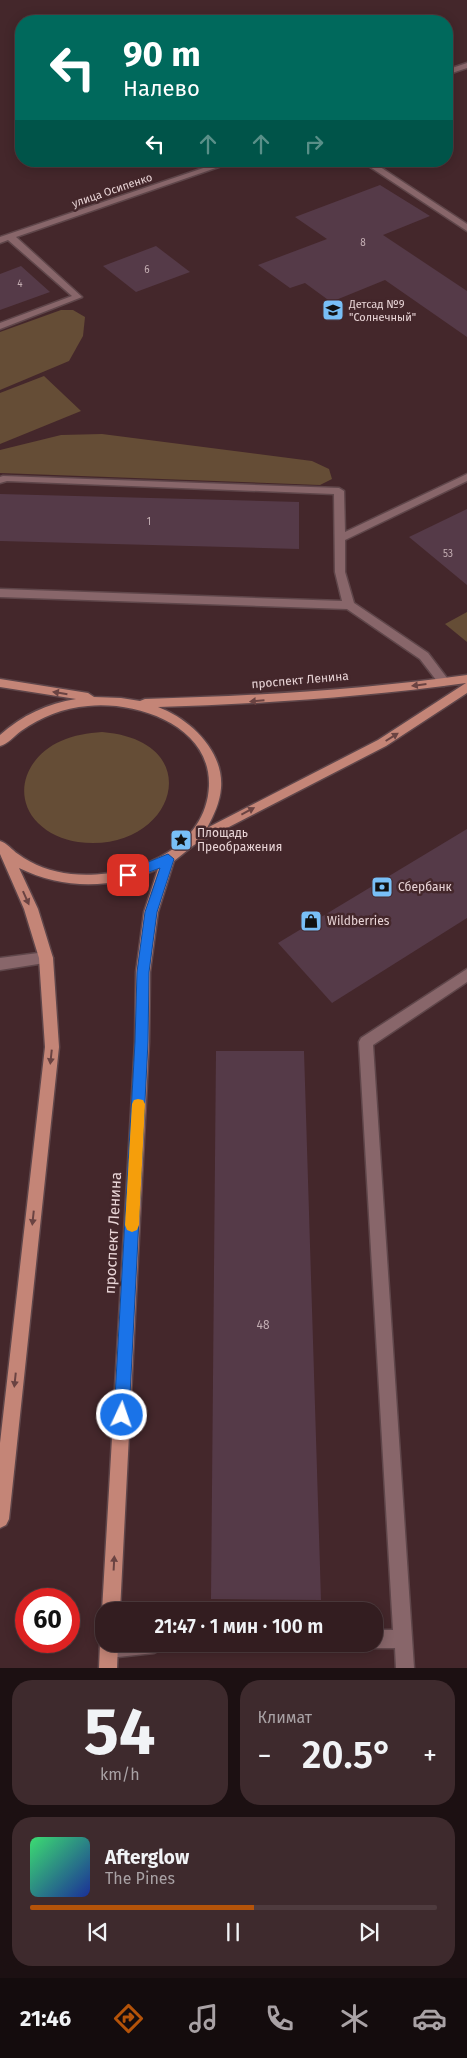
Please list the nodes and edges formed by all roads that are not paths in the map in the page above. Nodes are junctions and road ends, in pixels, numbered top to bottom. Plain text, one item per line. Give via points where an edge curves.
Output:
1 (467, 65) edge
2 (453, 70) edge
3 (214, 167) edge
4 (374, 167) edge
5 (467, 228) edge
6 (10, 237) junction
7 (0, 240) edge
8 (0, 326) edge
9 (467, 478) edge
10 (0, 480) edge
11 (340, 538) junction
12 (0, 593) edge
13 (350, 606) junction
14 (467, 679) edge
15 (444, 682) junction
16 (0, 684) edge
17 (467, 687) edge
18 (108, 700) junction
19 (135, 704) junction
20 (0, 742) edge
21 (190, 842) junction
22 (3, 850) edge
23 (168, 859) junction
24 (46, 958) junction
25 (0, 964) edge
26 (466, 977) edge
27 (0, 1519) edge
28 (111, 1602) edge
29 (383, 1639) edge
30 (403, 1639) junction
31 (109, 1652) edge
32 (108, 1668) edge
33 (405, 1668) edge

1 - 2 street
3 - 6 street, улица Осипенко
4 - 5 street
6 - 7 street, улица Осипенко
6 - 8 street via 78,297
9 - 11 street
10 - 11 street via 339,491
11 - 13 street via 340,572
12 - 13 street
13 - 15 street via 424,656
14 - 15 main road, проспект Ленина
15 -> 19 main road, проспект Ленина via 239,702
18 -> 16 main road
21 -> 17 main road via 382,743
18 - 19 main road
18 - 20 main road via 54,708 30,718
19 - 21 main road via 160,711 181,724 199,740 210,759 215,780 214,801 205,823
21 - 23 main road
22 - 23 main road via 28,867 55,876 84,880 114,879
22 -> 24 main road via 32,909
28 -> 23 main road, проспект Ленина via 143,972 151,912
24 - 25 street
24 -> 27 main road via 52,1047
26 - 30 street via 366,1042
29 - 30 street
30 - 33 street
31 - 32 main road

